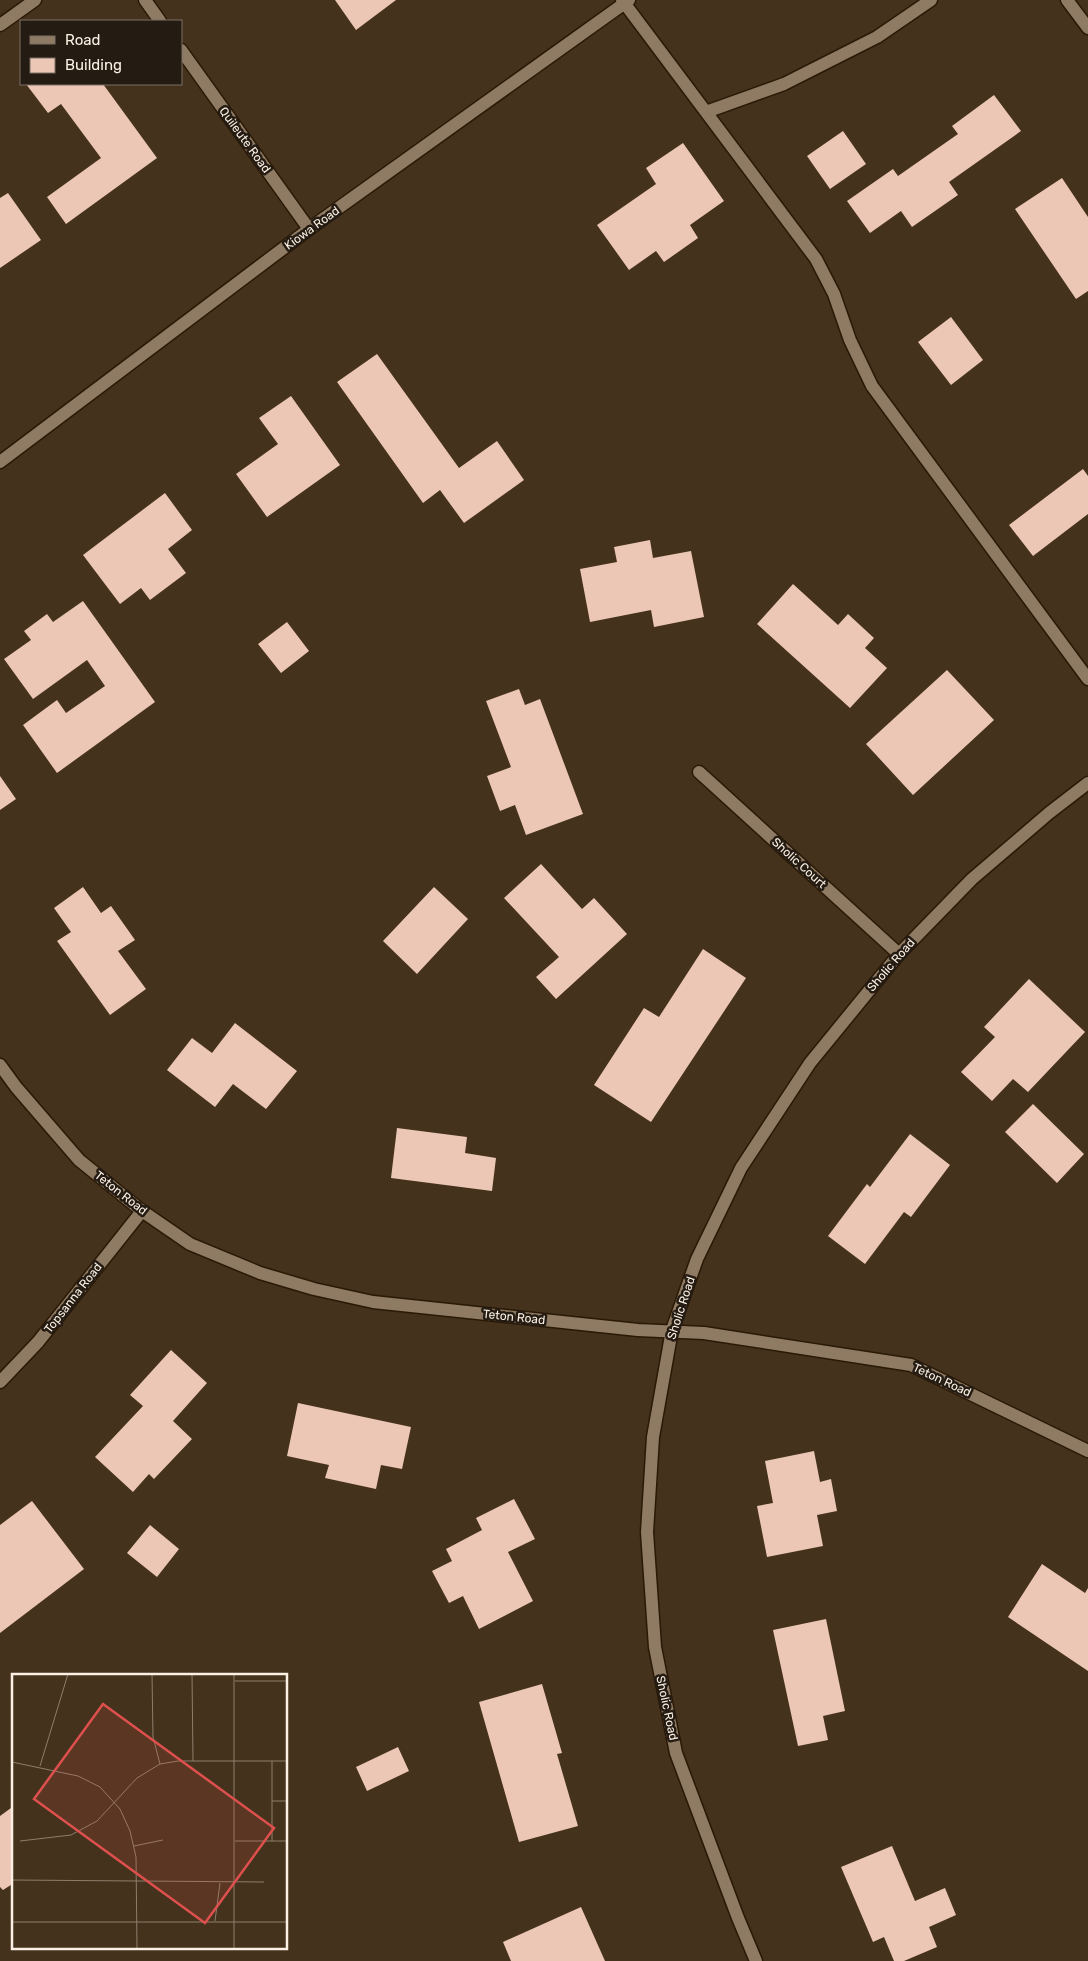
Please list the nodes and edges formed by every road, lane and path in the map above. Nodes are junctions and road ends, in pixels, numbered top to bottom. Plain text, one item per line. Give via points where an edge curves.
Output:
1 (35, 0) edge
2 (145, 0) edge
3 (931, 0) edge
4 (1067, 0) edge
5 (625, 1) edge
6 (159, 20) edge
7 (0, 25) edge
8 (1088, 28) edge
9 (182, 51) edge
10 (706, 112) junction
11 (309, 229) junction
12 (0, 462) edge
13 (1088, 680) edge
14 (699, 772) dead end
15 (1088, 783) edge
16 (899, 954) junction
17 (0, 1065) edge
18 (142, 1211) junction
19 (672, 1330) junction
20 (0, 1382) edge
21 (1088, 1450) edge
22 (756, 1961) edge

1 - 7 street
2 - 6 street
3 - 10 street via 877,36 784,84
4 - 8 street
5 - 10 street
5 - 11 street, Kiowa Road
9 - 11 street, Quileute Road
10 - 13 street via 816,259 872,386
11 - 12 street, Kiowa Road
14 - 16 street, Sholic Court
15 - 16 street, Sholic Road via 972,879
16 - 19 street, Sholic Road via 810,1063 741,1168 697,1259
17 - 18 street, Teton Road via 79,1160
18 - 19 street, Teton Road via 190,1244 260,1273 314,1289 373,1302 638,1330
18 - 20 street, Topsanna Road via 38,1342
19 - 21 street, Teton Road via 911,1365
19 - 22 street, Sholic Road via 653,1437 646,1532 655,1647 676,1753

